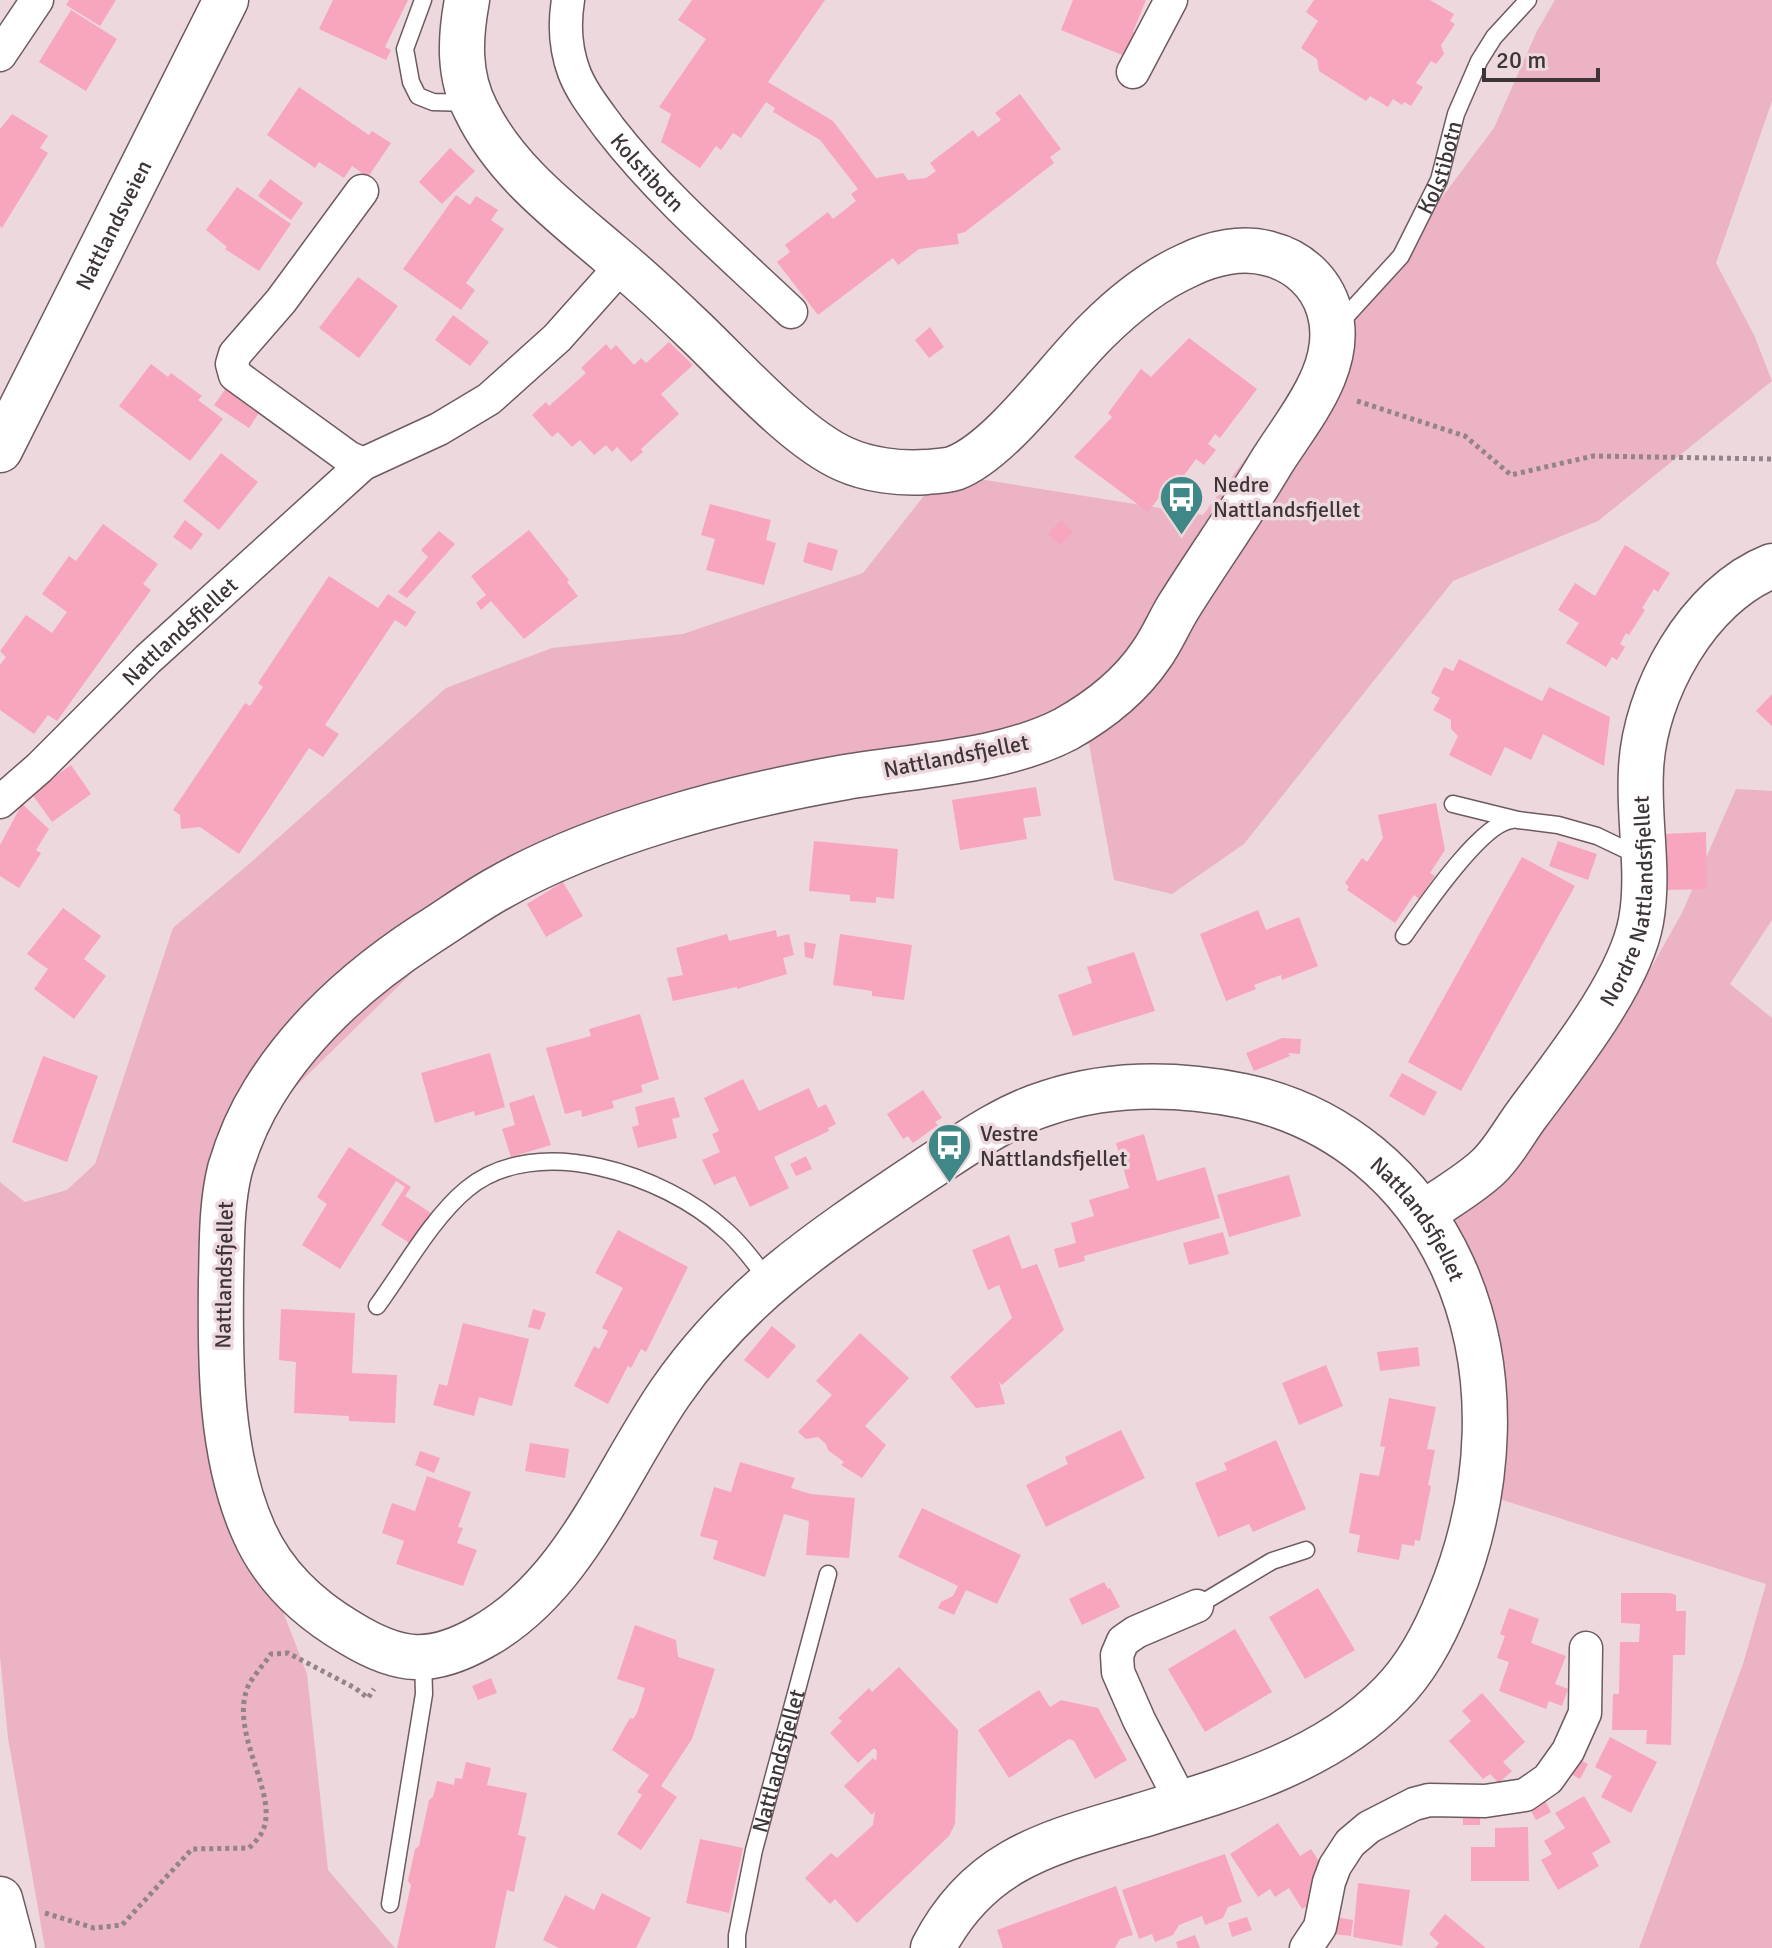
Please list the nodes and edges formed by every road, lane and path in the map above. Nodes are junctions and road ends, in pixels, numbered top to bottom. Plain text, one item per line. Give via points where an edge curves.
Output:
1 (37, 0) edge
2 (226, 0) edge
3 (423, 0) edge
4 (467, 0) edge
5 (568, 0) edge
6 (1171, 0) edge
7 (1528, 0) edge
8 (0, 55) edge
9 (1133, 72) dead end
10 (471, 103) junction
11 (362, 191) dead end
12 (623, 264) junction
13 (791, 312) dead end
14 (1332, 320) junction
15 (1318, 388) junction
16 (0, 450) edge
17 (1772, 459) edge
18 (363, 464) junction
19 (1772, 566) edge
20 (0, 802) edge
21 (1453, 804) dead end
22 (1518, 820) junction
23 (1643, 858) junction
24 (1404, 936) dead end
25 (1424, 1213) junction
26 (769, 1281) junction
27 (377, 1306) dead end
28 (1306, 1550) dead end
29 (828, 1574) dead end
30 (1197, 1606) joint
31 (1586, 1648) dead end
32 (423, 1657) junction
33 (369, 1695) dead end
34 (1182, 1803) junction
35 (0, 1899) edge
36 (390, 1904) dead end
37 (42, 1912) dead end
38 (13, 1948) edge
39 (737, 1948) edge
40 (933, 1948) edge
41 (1306, 1948) edge

1 - 8 street
2 - 16 street, Nattlandsveien
3 - 10 lane via 405,49 411,82 418,96 433,102
4 - 10 street, Nattlandsfjellet via 461,51
5 - 13 street, Kolstibotn via 566,45 591,104 661,188
6 - 9 street
7 - 14 lane, Kolstibotn via 1479,61 1456,114 1439,180 1401,256 1348,314
10 - 12 street, Nattlandsfjellet via 504,155
11 - 18 street via 232,364 235,375
12 - 14 street, Nattlandsfjellet via 801,431 844,459 897,472 959,467 1014,422 1100,327 1148,287 1195,261 1244,251 1288,260 1317,285
12 - 18 street, Nattlandsfjellet via 557,338 489,399
14 - 15 street, Nattlandsfjellet via 1329,361
15 - 17 path via 1465,436 1511,475 1593,456
15 - 32 street, Nattlandsfjellet via 1151,655 1109,700 1061,732 1013,749 769,793 577,851 501,887 368,975 270,1082 233,1159 223,1224 222,1361 238,1488 269,1560 303,1600 383,1651
18 - 20 street, Nattlandsfjellet
19 - 23 street, Nordre Nattlandsfjellet via 1728,594 1695,626 1656,697 1644,733 1641,770
21 - 22 lane
22 - 23 lane via 1584,832
22 - 24 lane via 1492,828 1442,883
23 - 25 street, Nordre Nattlandsfjellet via 1641,922 1629,960 1587,1032 1489,1166
25 - 26 street, Nattlandsfjellet via 1376,1160 1313,1117 1197,1088 1107,1089 1053,1100 977,1136
25 - 34 street, Nattlandsfjellet via 1461,1284 1482,1367 1480,1488 1474,1524 1446,1607 1396,1690 1350,1729 1298,1759
26 - 27 lane via 726,1230 687,1201 606,1169 548,1162 508,1167 468,1188
26 - 32 street, Nattlandsfjellet via 720,1328 680,1379 597,1513 532,1601 475,1642
28 - 30 lane via 1272,1561
29 - 39 lane, Nattlandsfjellet via 754,1850
30 - 34 street via 1136,1632 1123,1641 1117,1655 1118,1672 1139,1720
31 - 41 street via 1585,1713 1548,1779 1525,1795 1414,1804 1369,1827 1335,1866 1320,1927
32 - 36 lane via 424,1694
33 - 37 path via 288,1653 271,1654 249,1685 244,1706 245,1734 267,1806 262,1832 249,1848 192,1849 122,1925 94,1928
34 - 40 street, Nattlandsfjellet via 1050,1844 989,1874 948,1920
35 - 38 street

